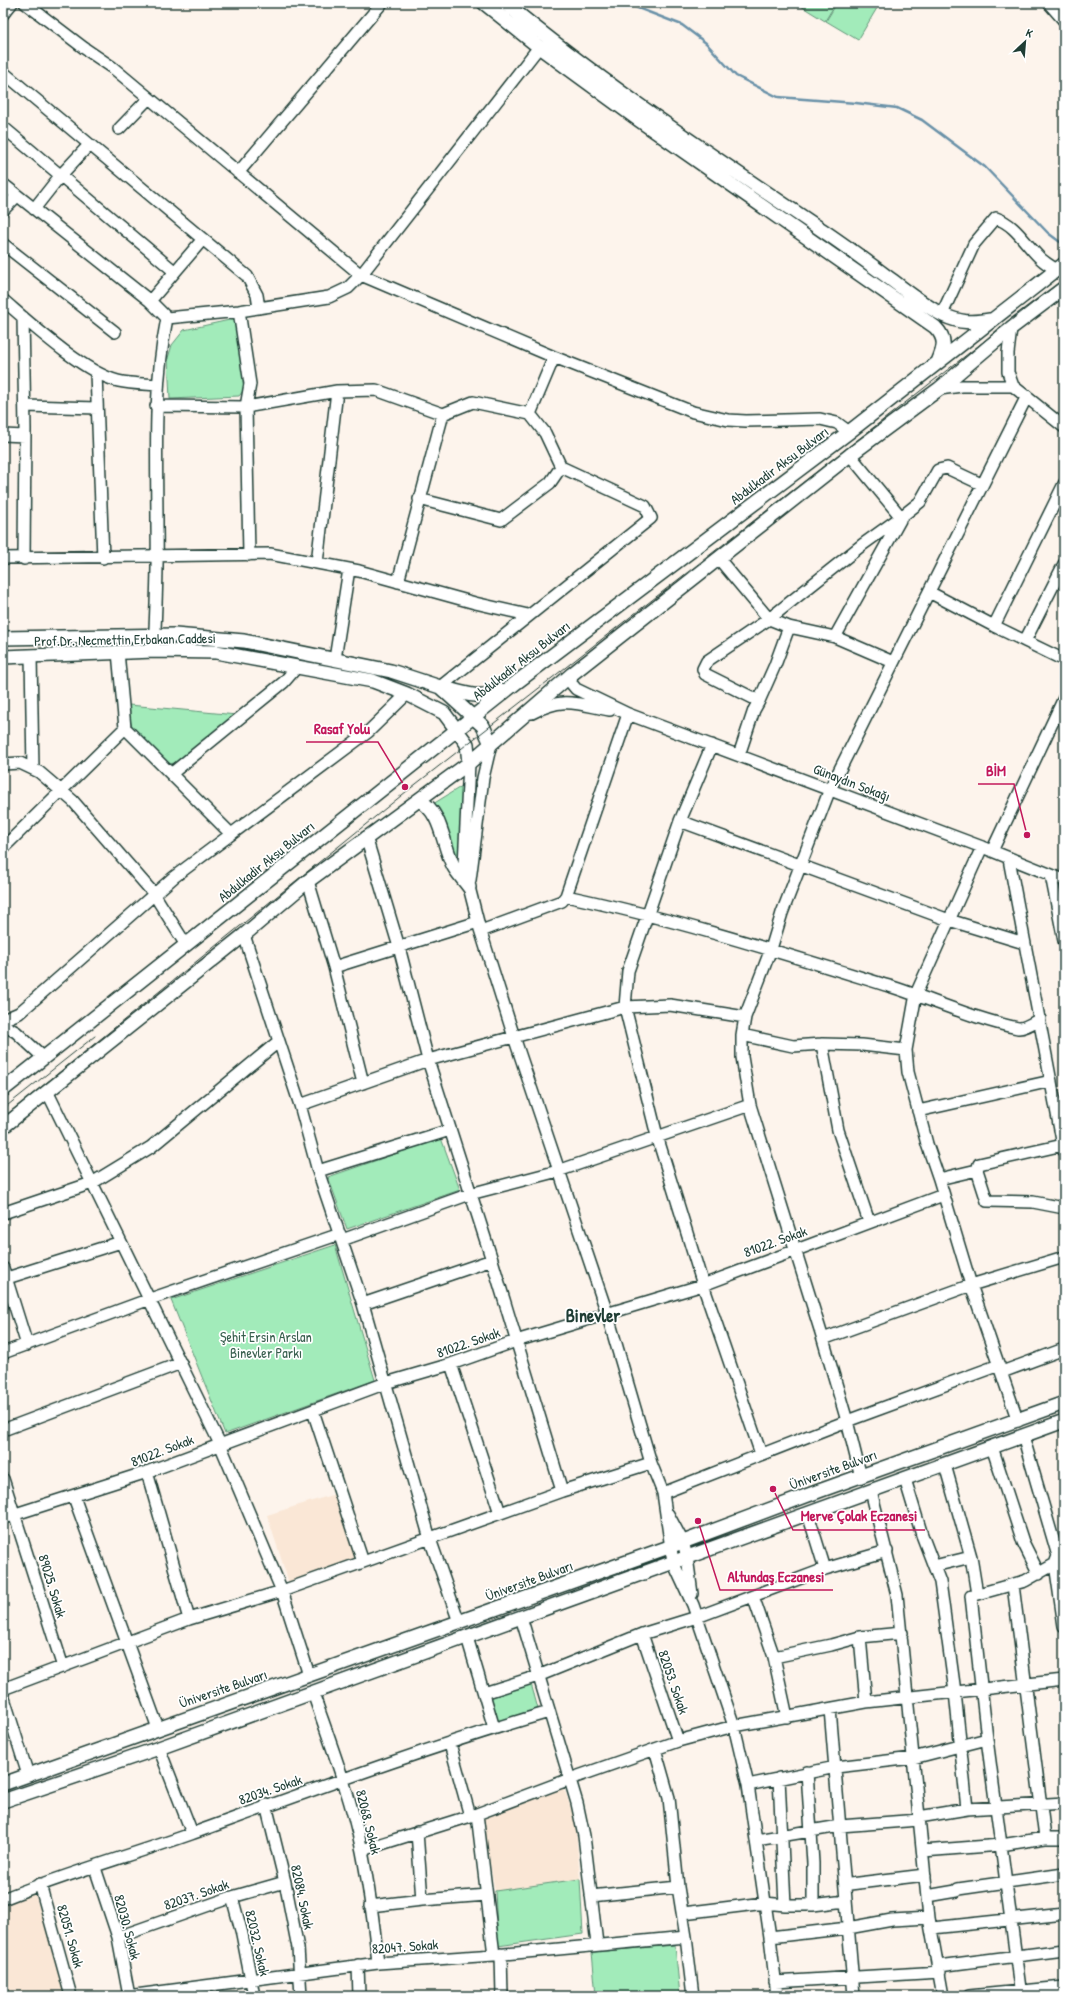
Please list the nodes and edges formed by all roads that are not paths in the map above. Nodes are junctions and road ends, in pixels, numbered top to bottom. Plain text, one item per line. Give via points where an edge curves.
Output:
1 (12, 3) edge
2 (25, 3) edge
3 (382, 3) edge
4 (484, 3) edge
5 (505, 3) edge
6 (1050, 3) edge
7 (3, 14) edge
8 (1064, 18) edge
9 (538, 47) junction
10 (3, 72) edge
11 (149, 98) junction
12 (3, 127) edge
13 (119, 129) dead end
14 (89, 145) junction
15 (238, 172) junction
16 (60, 176) junction
17 (3, 184) edge
18 (17, 196) junction
19 (34, 209) junction
20 (3, 210) edge
21 (203, 239) junction
22 (3, 244) edge
23 (1060, 267) edge
24 (174, 271) junction
25 (361, 275) junction
26 (1064, 288) edge
27 (1064, 296) edge
28 (1050, 299) junction
29 (3, 300) edge
30 (150, 301) junction
31 (259, 308) junction
32 (239, 311) junction
33 (946, 316) junction
34 (23, 318) junction
35 (168, 318) junction
36 (990, 320) junction
37 (1011, 328) junction
38 (115, 332) dead end
39 (942, 334) junction
40 (554, 357) junction
41 (937, 364) junction
42 (96, 373) junction
43 (158, 385) junction
44 (1013, 386) junction
45 (939, 389) junction
46 (337, 391) junction
47 (1027, 396) junction
48 (25, 406) junction
49 (156, 406) junction
50 (246, 406) junction
51 (97, 408) junction
52 (443, 414) junction
53 (530, 414) junction
54 (1064, 427) edge
55 (849, 432) junction
56 (3, 435) edge
57 (25, 436) junction
58 (850, 455) junction
59 (561, 467) junction
60 (982, 484) junction
61 (1064, 484) edge
62 (419, 499) junction
63 (901, 517) junction
64 (250, 555) junction
65 (158, 556) junction
66 (3, 558) edge
67 (103, 558) junction
68 (24, 559) junction
69 (719, 559) junction
70 (317, 563) junction
71 (1064, 564) edge
72 (349, 569) junction
73 (398, 582) junction
74 (929, 592) junction
75 (528, 615) junction
76 (769, 619) junction
77 (994, 626) junction
78 (789, 627) junction
79 (155, 637) junction
80 (835, 637) junction
81 (3, 638) edge
82 (1025, 641) junction
83 (118, 652) junction
84 (154, 652) junction
85 (31, 656) junction
86 (3, 657) edge
87 (335, 659) junction
88 (1064, 660) edge
89 (893, 662) junction
90 (298, 667) junction
91 (572, 674) junction
92 (517, 682) junction
93 (440, 687) junction
94 (407, 694) junction
95 (1064, 698) edge
96 (759, 701) junction
97 (628, 714) junction
98 (474, 716) junction
99 (520, 719) junction
100 (126, 728) junction
101 (457, 729) junction
102 (491, 744) junction
103 (712, 746) junction
104 (738, 755) junction
105 (469, 763) junction
106 (3, 764) edge
107 (33, 769) junction
108 (171, 774) junction
109 (830, 789) junction
110 (61, 791) junction
111 (420, 800) junction
112 (680, 821) junction
113 (231, 834) junction
114 (366, 837) junction
115 (3, 848) edge
116 (987, 849) junction
117 (1009, 859) junction
118 (800, 866) junction
119 (1051, 875) junction
120 (1064, 880) edge
121 (308, 881) junction
122 (469, 887) junction
123 (154, 894) junction
124 (566, 896) junction
125 (648, 916) junction
126 (949, 920) junction
127 (479, 926) junction
128 (244, 935) junction
129 (1064, 941) edge
130 (1024, 943) junction
131 (186, 945) junction
132 (399, 947) junction
133 (771, 949) junction
134 (334, 967) junction
135 (916, 994) junction
136 (625, 1007) junction
137 (745, 1017) junction
138 (1040, 1019) junction
139 (3, 1020) edge
140 (3, 1025) edge
141 (742, 1035) junction
142 (514, 1037) junction
143 (279, 1041) junction
144 (822, 1044) junction
145 (906, 1050) junction
146 (44, 1057) junction
147 (428, 1060) junction
148 (1051, 1081) junction
149 (364, 1083) junction
150 (3, 1090) edge
151 (48, 1093) junction
152 (300, 1105) junction
153 (750, 1105) junction
154 (918, 1111) junction
155 (3, 1127) edge
156 (450, 1130) junction
157 (657, 1136) junction
158 (1063, 1148) edge
159 (977, 1170) junction
160 (318, 1171) junction
161 (558, 1171) junction
162 (939, 1179) junction
163 (92, 1183) junction
164 (470, 1194) junction
165 (943, 1194) junction
166 (1064, 1208) edge
167 (3, 1213) edge
168 (869, 1222) junction
169 (341, 1237) junction
170 (122, 1242) junction
171 (795, 1250) junction
172 (1064, 1257) edge
173 (492, 1260) junction
174 (5, 1273) edge
175 (703, 1284) junction
176 (971, 1285) junction
177 (150, 1299) junction
178 (363, 1304) junction
179 (607, 1313) junction
180 (823, 1339) junction
181 (516, 1341) junction
182 (27, 1345) junction
183 (1064, 1349) edge
184 (3, 1353) edge
185 (181, 1363) junction
186 (451, 1364) junction
187 (1000, 1369) junction
188 (386, 1383) junction
189 (1064, 1403) edge
190 (313, 1411) junction
191 (847, 1421) junction
192 (1018, 1421) junction
193 (1064, 1421) edge
194 (3, 1430) edge
195 (1022, 1436) junction
196 (220, 1444) junction
197 (992, 1447) junction
198 (761, 1454) junction
199 (651, 1462) junction
200 (945, 1465) junction
201 (147, 1472) junction
202 (861, 1477) junction
203 (3, 1479) edge
204 (905, 1479) junction
205 (562, 1491) junction
206 (871, 1491) junction
207 (663, 1493) junction
208 (74, 1497) junction
209 (664, 1509) junction
210 (500, 1513) junction
211 (15, 1514) junction
212 (808, 1514) junction
213 (3, 1518) edge
214 (430, 1539) junction
215 (683, 1542) junction
216 (669, 1546) junction
217 (887, 1551) junction
218 (687, 1557) junction
219 (971, 1557) junction
220 (1059, 1558) edge
221 (363, 1562) junction
222 (673, 1562) junction
223 (934, 1566) junction
224 (825, 1569) junction
225 (1039, 1574) junction
226 (1013, 1585) junction
227 (282, 1591) junction
228 (977, 1594) junction
229 (753, 1596) junction
230 (693, 1605) junction
231 (697, 1616) junction
232 (521, 1618) junction
233 (189, 1619) junction
234 (459, 1622) junction
235 (1064, 1626) edge
236 (902, 1633) junction
237 (642, 1634) junction
238 (467, 1637) junction
239 (860, 1637) junction
240 (128, 1642) junction
241 (774, 1657) junction
242 (63, 1667) junction
243 (309, 1675) junction
244 (538, 1676) junction
245 (1064, 1680) edge
246 (1026, 1685) junction
247 (3, 1689) edge
248 (981, 1690) junction
249 (955, 1692) junction
250 (313, 1693) junction
251 (484, 1693) junction
252 (3, 1695) edge
253 (907, 1697) junction
254 (866, 1702) junction
255 (830, 1709) junction
256 (549, 1712) junction
257 (787, 1717) junction
258 (734, 1726) junction
259 (158, 1728) junction
260 (494, 1728) junction
261 (987, 1739) junction
262 (678, 1741) junction
263 (450, 1744) junction
264 (959, 1746) junction
265 (160, 1748) junction
266 (655, 1749) junction
267 (913, 1758) junction
268 (836, 1767) junction
269 (807, 1772) junction
270 (28, 1775) junction
271 (343, 1778) junction
272 (570, 1778) junction
273 (779, 1778) junction
274 (3, 1784) edge
275 (748, 1785) junction
276 (3, 1802) edge
277 (1064, 1803) edge
278 (1040, 1804) junction
279 (266, 1805) junction
280 (996, 1807) junction
281 (967, 1809) junction
282 (473, 1815) junction
283 (919, 1818) junction
284 (840, 1826) junction
285 (417, 1832) junction
286 (811, 1832) junction
287 (192, 1833) junction
288 (783, 1837) junction
289 (1045, 1838) junction
290 (1064, 1838) edge
291 (756, 1840) junction
292 (1001, 1845) junction
293 (362, 1850) junction
294 (923, 1851) junction
295 (95, 1868) junction
296 (1064, 1874) edge
297 (925, 1875) junction
298 (285, 1882) junction
299 (1006, 1882) junction
300 (40, 1884) junction
301 (850, 1884) dead end
302 (678, 1887) junction
303 (487, 1895) junction
304 (591, 1896) junction
305 (927, 1896) junction
306 (232, 1897) junction
307 (3, 1899) edge
308 (422, 1900) junction
309 (845, 1901) junction
310 (765, 1903) junction
311 (786, 1905) junction
312 (813, 1905) junction
313 (370, 1906) junction
314 (683, 1913) junction
315 (1064, 1914) edge
316 (1011, 1919) junction
317 (931, 1923) junction
318 (848, 1928) junction
319 (118, 1937) junction
320 (686, 1937) junction
321 (770, 1937) junction
322 (598, 1944) junction
323 (1064, 1950) edge
324 (497, 1954) junction
325 (1016, 1957) junction
326 (378, 1963) junction
327 (358, 1965) junction
328 (939, 1969) junction
329 (300, 1972) junction
330 (851, 1976) junction
331 (252, 1980) junction
332 (775, 1982) junction
333 (1064, 1987) edge
334 (1021, 1994) edge
335 (71, 1996) edge
336 (128, 1996) edge
337 (254, 1996) edge
338 (301, 1996) edge
339 (359, 1996) edge
340 (502, 1996) edge
341 (693, 1996) edge
342 (777, 1996) edge
343 (854, 1996) edge
344 (943, 1996) edge
345 (969, 1996) edge

1 - 7 street
2 - 11 street via 112,67
3 - 15 street
4 - 9 main road
5 - 33 main road via 558,47 645,110
6 - 8 main road
9 - 25 street
9 - 39 main road
10 - 14 street
11 - 13 street
11 - 15 street
12 - 16 street
14 - 16 street
14 - 21 street
15 - 25 street
16 - 19 street
16 - 24 street
17 - 18 street
18 - 19 street
18 - 20 street
19 - 30 street
21 - 24 street
21 - 31 street via 247,276 257,295
22 - 38 street
23 - 33 street via 1041,258 1013,227 1006,221 996,218 974,244
23 - 36 main road, Abdulkadir Aksu Bulvarı
24 - 30 street
25 - 31 street via 348,288 328,297
25 - 40 street
26 - 28 main road
27 - 28 main road
28 - 37 main road
29 - 34 street
30 - 35 street
31 - 32 street
32 - 35 street
32 - 50 street via 250,384
33 - 36 main road via 960,322
33 - 39 main road via 950,328
34 - 42 street
34 - 48 street
35 - 43 street
36 - 41 main road, Abdulkadir Aksu Bulvarı
37 - 44 street via 1008,372
37 - 45 main road
39 - 41 main road via 944,343
40 - 53 street
40 - 55 street via 687,410 709,416 746,421 820,418 837,423
41 - 55 main road, Abdulkadir Aksu Bulvarı
42 - 43 street via 119,381
42 - 51 street
43 - 49 street
44 - 45 street via 962,386
44 - 47 street
45 - 58 main road
46 - 50 street
46 - 52 street via 382,391
46 - 70 street
47 - 54 street
47 - 60 street
48 - 51 street
48 - 57 street
49 - 50 street
49 - 65 street
50 - 64 street
51 - 67 street
52 - 53 street via 473,402
52 - 62 street
53 - 59 street via 545,432
55 - 92 main road, Abdulkadir Aksu Bulvarı
56 - 57 street
57 - 68 street
58 - 63 street
58 - 69 main road
59 - 62 street via 550,482 501,520
59 - 75 street via 645,506 651,518
60 - 63 street via 947,468 938,470 920,502
60 - 74 street
61 - 77 street
62 - 73 street
63 - 76 street
63 - 80 street
64 - 65 street
64 - 70 street via 270,554
65 - 67 street
65 - 79 street
66 - 68 street
67 - 68 street
69 - 76 street
69 - 91 main road
70 - 72 street
71 - 82 street
72 - 73 street
72 - 87 street
73 - 75 street
74 - 77 street
74 - 89 street
75 - 93 street
76 - 78 street
76 - 96 street via 707,661 703,669 705,674
77 - 82 street
78 - 80 street
78 - 96 street
79 - 81 main road, Prof.Dr. Necmettin Erbakan Caddesi
79 - 84 street
79 - 87 main road, Prof.Dr. Necmettin Erbakan Caddesi via 175,635 244,641
80 - 89 street
82 - 88 street
83 - 84 main road, Prof.Dr. Necmettin Erbakan Caddesi
83 - 85 main road, Prof.Dr. Necmettin Erbakan Caddesi
83 - 100 street
84 - 90 main road, Prof.Dr. Necmettin Erbakan Caddesi via 216,652
85 - 86 main road, Prof.Dr. Necmettin Erbakan Caddesi
85 - 107 street
87 - 93 main road, Prof.Dr. Necmettin Erbakan Caddesi via 391,671
89 - 109 street
90 - 94 main road, Prof.Dr. Necmettin Erbakan Caddesi via 373,681
90 - 108 street via 284,682
91 - 97 street via 571,684 576,689
91 - 99 main road
92 - 93 main road via 485,696 472,696
92 - 98 main road, Abdulkadir Aksu Bulvarı
93 - 98 main road, Prof.Dr. Necmettin Erbakan Caddesi
94 - 101 main road, Prof.Dr. Necmettin Erbakan Caddesi via 444,713
94 - 113 street via 368,732
95 - 116 street
96 - 104 street
97 - 99 street via 566,701 546,705
97 - 103 street, Günaydın Sokağı
97 - 124 street
98 - 101 main road, Abdulkadir Aksu Bulvarı
98 - 102 main road, Prof.Dr. Necmettin Erbakan Caddesi via 486,730
99 - 102 main road
100 - 108 street
100 - 110 street
101 - 105 main road, Prof.Dr. Necmettin Erbakan Caddesi via 467,744
101 - 131 main road, Abdulkadir Aksu Bulvarı
102 - 105 main road
102 - 122 street via 483,778
103 - 104 street, Günaydın Sokağı
103 - 112 street
104 - 109 street, Günaydın Sokağı
105 - 111 main road
105 - 122 street via 464,864
106 - 107 street via 20,763
107 - 110 street
108 - 113 street
109 - 116 street, Günaydın Sokağı
109 - 118 street
110 - 115 street
110 - 123 street via 73,801
111 - 114 main road
111 - 122 main road via 428,804 436,818 454,867
112 - 118 street
112 - 125 street
113 - 123 street
114 - 121 main road
114 - 132 street
116 - 117 street, Günaydın Sokağı
116 - 126 street
117 - 119 street, Günaydın Sokağı
117 - 130 street
118 - 126 street
118 - 133 street
119 - 120 street, Günaydın Sokağı
119 - 129 street
121 - 128 main road
121 - 134 street
122 - 127 street
123 - 131 street
123 - 139 street via 19,1013
124 - 125 street
124 - 127 street via 562,901
125 - 133 street
125 - 136 street via 628,971
126 - 130 street
126 - 135 street
127 - 132 street
127 - 142 street
128 - 143 street
128 - 151 main road
130 - 138 street
131 - 146 main road, Abdulkadir Aksu Bulvarı
132 - 134 street
132 - 147 street
133 - 135 street
133 - 137 street
134 - 149 street
135 - 138 street via 989,1020 1020,1028
135 - 145 street
136 - 137 street via 670,1005
136 - 142 street
136 - 157 street
137 - 141 street
138 - 148 street
140 - 146 street via 16,1032
141 - 144 street via 793,1046
141 - 153 street via 742,1057
142 - 147 street
142 - 161 street
143 - 152 street
143 - 163 street via 151,1146
144 - 145 street
144 - 168 street via 838,1130
145 - 154 street via 908,1072
146 - 150 main road, Abdulkadir Aksu Bulvarı
147 - 149 street
147 - 156 street
148 - 154 street
148 - 158 street
149 - 152 street
151 - 155 main road
151 - 163 street
152 - 160 street
153 - 157 street
153 - 171 street
154 - 162 street
156 - 160 street
156 - 164 street
157 - 161 street
157 - 175 street
158 - 159 street via 980,1164
159 - 162 street
159 - 166 street via 987,1201 1033,1202
160 - 169 street
161 - 164 street
161 - 179 street
162 - 165 street
163 - 167 street
163 - 170 street
164 - 169 street
164 - 173 street
165 - 168 street, 81022. Sokak
165 - 176 street
168 - 171 street, 81022. Sokak
169 - 177 street
169 - 178 street
170 - 174 street
170 - 177 street
171 - 175 street, 81022. Sokak
171 - 180 street
172 - 176 street
173 - 178 street
173 - 181 street
174 - 182 street
175 - 179 street, 81022. Sokak
175 - 198 street
176 - 180 street
176 - 187 street
177 - 182 street
177 - 185 street
178 - 188 street
179 - 181 street, 81022. Sokak
179 - 199 street
180 - 191 street
181 - 186 street, 81022. Sokak
181 - 205 street
182 - 184 street
183 - 187 street
185 - 194 street
185 - 196 street
186 - 188 street, 81022. Sokak
186 - 210 street
187 - 191 street
187 - 192 street
188 - 190 street, 81022. Sokak
188 - 214 street
189 - 192 main road, Üniversite Bulvarı
190 - 196 street, 81022. Sokak
190 - 221 street
191 - 198 street
191 - 202 street
192 - 202 main road, Üniversite Bulvarı
193 - 195 main road
195 - 197 main road
195 - 220 street
196 - 201 street, 81022. Sokak
196 - 227 street
197 - 200 main road
197 - 225 street via 1023,1542
198 - 207 street
199 - 205 street
199 - 207 street
200 - 204 main road
200 - 219 street
201 - 208 street, 81022. Sokak
201 - 233 street
202 - 215 main road, Üniversite Bulvarı
203 - 211 street, 89025. Sokak
204 - 206 main road
204 - 223 street
205 - 210 street
206 - 212 main road
206 - 217 street
207 - 209 street
208 - 211 street, 81022. Sokak
208 - 240 street
209 - 215 street
209 - 216 street
210 - 214 street
211 - 213 street, 81022. Sokak
211 - 242 street, 89025. Sokak
212 - 218 main road
212 - 224 street
214 - 221 street
214 - 234 street
215 - 216 main road, Üniversite Bulvarı
215 - 218 street
216 - 222 street
216 - 234 main road, Üniversite Bulvarı
217 - 224 street
217 - 236 street
218 - 222 main road
218 - 230 street
219 - 223 street
219 - 228 street
220 - 225 street
220 - 235 street
221 - 227 street
222 - 230 street
222 - 232 main road
223 - 249 street via 940,1582
224 - 229 street
225 - 226 street
226 - 228 street
226 - 246 street
227 - 233 street
227 - 243 street
228 - 248 street via 971,1596
229 - 231 street
229 - 241 street
230 - 231 street
231 - 237 street
231 - 258 street
232 - 238 main road
232 - 244 street
233 - 240 street
234 - 243 main road, Üniversite Bulvarı
236 - 239 street
236 - 253 street
237 - 244 street
237 - 262 street, 82053. Sokak
238 - 250 main road
238 - 251 street
239 - 241 street
239 - 254 street
240 - 242 street
240 - 259 street
241 - 257 street
242 - 247 street
243 - 259 main road, Üniversite Bulvarı
244 - 251 street
244 - 256 street
245 - 246 street
246 - 248 street
246 - 278 street
248 - 249 street
248 - 261 street
249 - 253 street
249 - 264 street
250 - 265 main road
250 - 271 street, 82068. Sokak
251 - 260 street
252 - 270 street
253 - 254 street
253 - 267 street
254 - 255 street
255 - 257 street
255 - 268 street
256 - 260 street, 82034. Sokak
256 - 272 street
257 - 258 street
258 - 262 street
258 - 275 street
259 - 270 main road, Üniversite Bulvarı
260 - 263 street, 82034. Sokak
261 - 264 street
261 - 280 street
262 - 266 street
263 - 271 street, 82034. Sokak
263 - 282 street
264 - 267 street
264 - 281 street
265 - 276 main road
265 - 287 street
266 - 272 street
266 - 302 street via 669,1798
267 - 268 street
267 - 283 street
268 - 269 street
268 - 284 street
269 - 273 street
269 - 286 street
270 - 274 main road, Üniversite Bulvarı
271 - 279 street, 82034. Sokak
271 - 293 street, 82068. Sokak
272 - 282 street
272 - 304 street via 584,1836
273 - 275 street
273 - 288 street
275 - 291 street
277 - 278 street
278 - 280 street
278 - 289 street
279 - 287 street, 82034. Sokak
279 - 298 street, 82084. Sokak
280 - 281 street
280 - 292 street
281 - 283 street
282 - 285 street
282 - 303 street
283 - 284 street
283 - 294 street
284 - 286 street
284 - 309 street
285 - 293 street
285 - 308 street
286 - 288 street
286 - 312 street
287 - 295 street, 82034. Sokak
288 - 291 street
288 - 311 street
289 - 290 street
289 - 292 street
291 - 310 street
292 - 294 street
292 - 299 street
293 - 313 street, 82068. Sokak
294 - 297 street
295 - 300 street, 82034. Sokak
295 - 319 street, 82030. Sokak
296 - 299 street
297 - 301 street
297 - 305 street
298 - 306 street, 82037. Sokak
298 - 329 street, 82084. Sokak
299 - 305 street
299 - 316 street
300 - 307 street, 82034. Sokak
300 - 335 street, 82051. Sokak
302 - 304 street
302 - 314 street
303 - 308 street
303 - 324 street
304 - 322 street
305 - 317 street
306 - 319 street, 82037. Sokak
306 - 331 street, 82032. Sokak
308 - 313 street
309 - 312 street
309 - 318 street
310 - 311 street
310 - 314 street
310 - 321 street
311 - 312 street
313 - 326 street, 82068. Sokak
314 - 320 street
315 - 316 street
316 - 317 street
316 - 325 street
317 - 318 street via 892,1920
317 - 328 street
318 - 321 street
318 - 330 street
319 - 336 street, 82030. Sokak
320 - 322 street, 82047. Sokak
320 - 341 street
321 - 332 street
322 - 324 street, 82047. Sokak
323 - 325 street
324 - 326 street, 82047. Sokak
324 - 340 street
325 - 328 street
325 - 334 street
326 - 327 street, 82047. Sokak
327 - 329 street, 82047. Sokak
327 - 339 street
328 - 330 street
328 - 344 street
329 - 331 street, 82047. Sokak
329 - 338 street, 82084. Sokak
330 - 332 street
330 - 343 street
331 - 336 street, 82047. Sokak
331 - 337 street, 82032. Sokak
332 - 342 street
333 - 334 street
334 - 345 street

